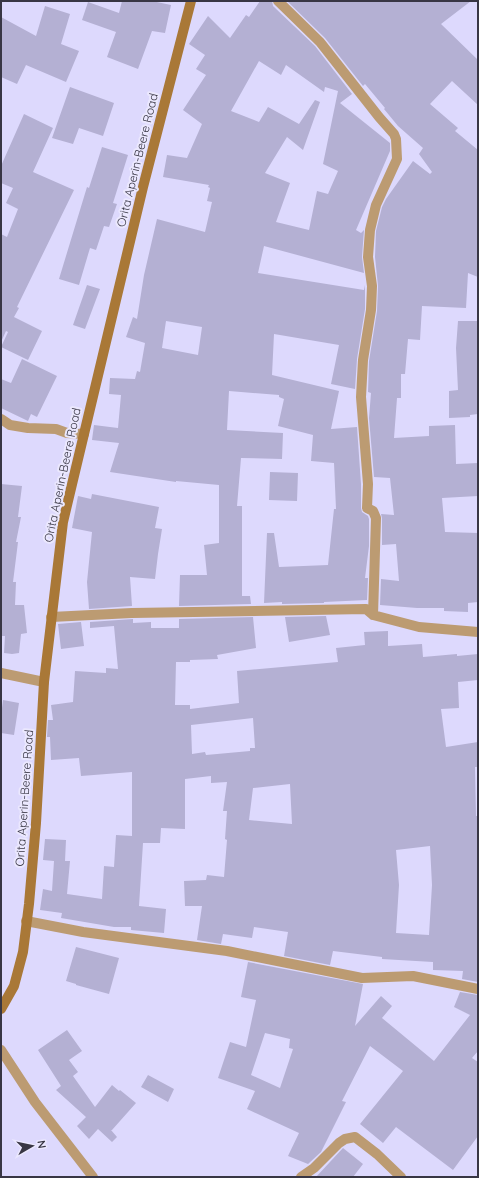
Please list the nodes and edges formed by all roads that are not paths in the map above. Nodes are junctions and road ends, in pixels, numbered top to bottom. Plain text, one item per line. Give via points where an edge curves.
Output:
1 (191, 1) edge
2 (278, 1) edge
3 (1, 419) edge
4 (84, 434) junction
5 (373, 615) junction
6 (51, 617) junction
7 (478, 632) edge
8 (1, 673) edge
9 (44, 682) junction
10 (26, 921) junction
11 (478, 989) edge
12 (1, 1009) edge
13 (1, 1050) edge
14 (93, 1177) edge
15 (301, 1177) edge
16 (402, 1177) edge

1 - 4 main road, Orita Aperin-Beere Road
2 - 5 street via 320,42 394,134 397,150 397,159 376,205 370,230 368,257 372,298 363,360 361,397 368,484 367,508 373,511 376,518
3 - 4 street via 10,425
4 - 6 main road, Orita Aperin-Beere Road via 63,522
5 - 6 street via 366,610 132,613
5 - 7 street via 419,627
6 - 9 main road, Orita Aperin-Beere Road
8 - 9 street
9 - 10 main road, Orita Aperin-Beere Road via 36,823
10 - 11 street via 82,932 228,951 362,978 413,976
10 - 12 main road, Orita Aperin-Beere Road via 23,952 14,986
13 - 14 street via 35,1102
15 - 16 street via 339,1143 355,1137

